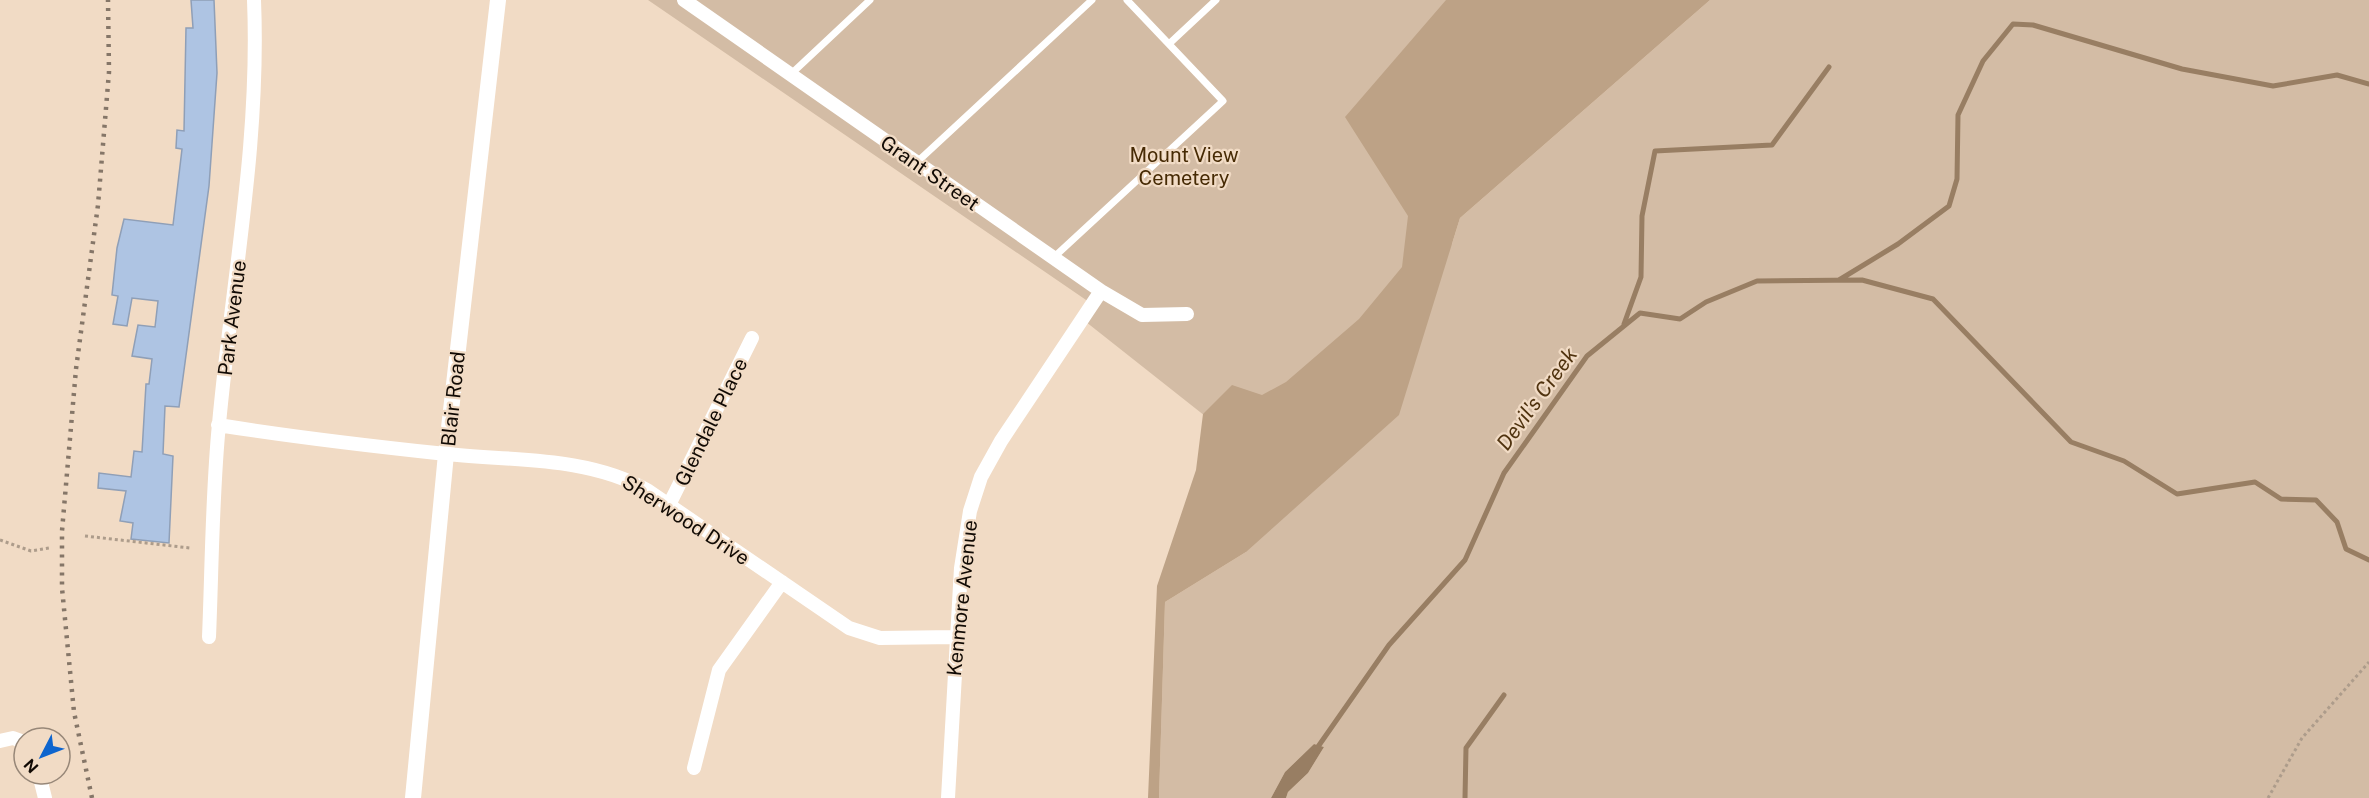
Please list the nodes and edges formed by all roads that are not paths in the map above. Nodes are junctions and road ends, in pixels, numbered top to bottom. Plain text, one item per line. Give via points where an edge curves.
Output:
1 (254, 0) edge
2 (498, 0) edge
3 (684, 0) edge
4 (870, 0) edge
5 (1092, 0) edge
6 (1127, 0) edge
7 (1216, 0) edge
8 (1170, 43) junction
9 (790, 75) junction
10 (916, 163) junction
11 (1053, 258) junction
12 (1101, 291) junction
13 (1187, 314) dead end
14 (752, 338) dead end
15 (218, 425) junction
16 (446, 454) junction
17 (669, 505) junction
18 (782, 582) junction
19 (209, 637) dead end
20 (956, 637) junction
21 (694, 768) dead end
22 (413, 798) edge
23 (948, 798) edge

1 - 15 street, Park Avenue via 257,64 250,167
2 - 16 street, Blair Road
3 - 9 street, Grant Street
4 - 9 lane
5 - 10 lane
6 - 8 lane
7 - 8 lane
8 - 11 lane via 1223,101
9 - 10 street, Grant Street
10 - 11 street, Grant Street
11 - 12 street, Grant Street
12 - 13 street, Grant Street via 1142,315
12 - 20 street, Kenmore Avenue via 1000,441 981,477 970,511 961,568
14 - 17 street, Glendale Place
15 - 16 street, Sherwood Drive
15 - 19 street, Park Avenue
16 - 17 street, Sherwood Drive via 580,466 624,477
16 - 22 street, Blair Road
17 - 18 street, Sherwood Drive
18 - 20 street, Sherwood Drive via 849,628 880,638
18 - 21 street via 719,670
20 - 23 street, Kenmore Avenue

